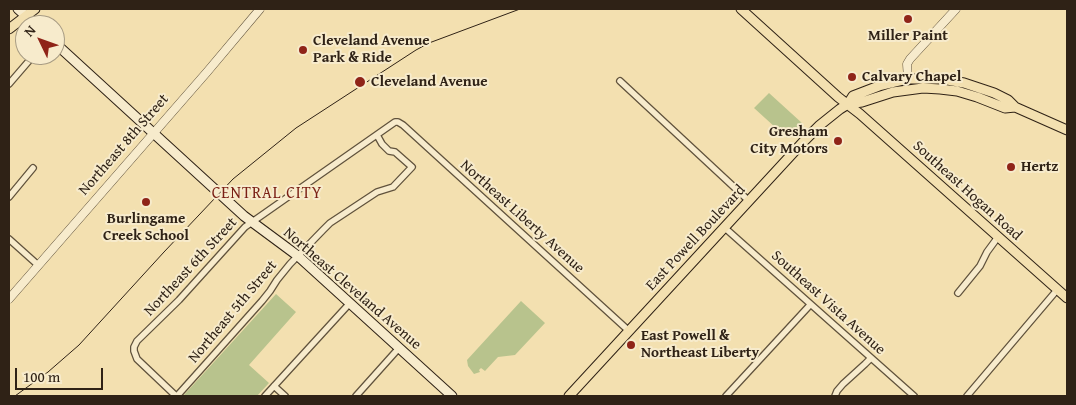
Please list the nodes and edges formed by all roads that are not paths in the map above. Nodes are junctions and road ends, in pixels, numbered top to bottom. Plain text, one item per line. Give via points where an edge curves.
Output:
1 (260, 9) edge
2 (741, 9) edge
3 (956, 9) edge
4 (65, 51) edge
5 (25, 65) edge
6 (908, 79) junction
7 (620, 81) dead end
8 (9, 84) edge
9 (941, 84) junction
10 (848, 104) junction
11 (398, 122) joint
12 (1067, 130) edge
13 (153, 132) junction
14 (377, 135) junction
15 (33, 168) dead end
16 (9, 197) edge
17 (749, 201) junction
18 (252, 222) junction
19 (724, 228) junction
20 (998, 237) junction
21 (9, 239) edge
22 (298, 256) junction
23 (38, 265) junction
24 (1057, 290) junction
25 (958, 293) dead end
26 (1067, 298) edge
27 (9, 299) edge
28 (350, 303) junction
29 (810, 305) junction
30 (629, 331) junction
31 (399, 348) junction
32 (871, 358) junction
33 (274, 386) junction
34 (448, 395) edge
35 (911, 395) edge
36 (176, 396) edge
37 (265, 396) edge
38 (285, 396) edge
39 (356, 396) edge
40 (569, 396) edge
41 (726, 396) edge
42 (835, 396) edge
43 (967, 396) edge

1 - 13 street, Northeast 8th Street
2 - 10 main road, Southeast Hogan Road
3 - 6 street via 910,59
4 - 13 main road, Northeast Cleveland Avenue
5 - 8 street
6 - 9 main road, East Powell Boulevard
6 - 10 main road, East Powell Boulevard via 868,89 852,96
7 - 17 street
9 - 10 main road, East Powell Boulevard
9 - 12 main road, East Powell Boulevard via 1005,108 1015,107
10 - 17 main road, East Powell Boulevard via 815,129
10 - 20 main road, Southeast Hogan Road
11 - 14 street, Northeast 6th Street
11 - 30 street, Northeast Liberty Avenue
13 - 18 main road, Northeast Cleveland Avenue
13 - 23 street, Northeast 8th Street
14 - 18 street, Northeast 6th Street
14 - 22 street, Northeast 5th Street via 389,151 395,152 412,167 393,187 377,192 330,223
15 - 16 street
17 - 19 main road, East Powell Boulevard
18 - 22 main road, Northeast Cleveland Avenue
18 - 36 street, Northeast 6th Street via 134,347 137,359
19 - 29 street, Southeast Vista Avenue
19 - 30 main road, East Powell Boulevard
20 - 24 main road, Southeast Hogan Road
20 - 25 street
21 - 23 street
22 - 28 main road, Northeast Cleveland Avenue
22 - 36 street, Northeast 5th Street
23 - 27 street, Northeast 8th Street
24 - 26 main road, Southeast Hogan Road
24 - 43 street
28 - 31 main road, Northeast Cleveland Avenue
28 - 33 street
29 - 32 street, Southeast Vista Avenue
29 - 41 street
30 - 40 main road, East Powell Boulevard
31 - 34 main road, Northeast Cleveland Avenue
31 - 39 street
32 - 35 street, Southeast Vista Avenue
32 - 42 street
33 - 37 street
33 - 38 street

